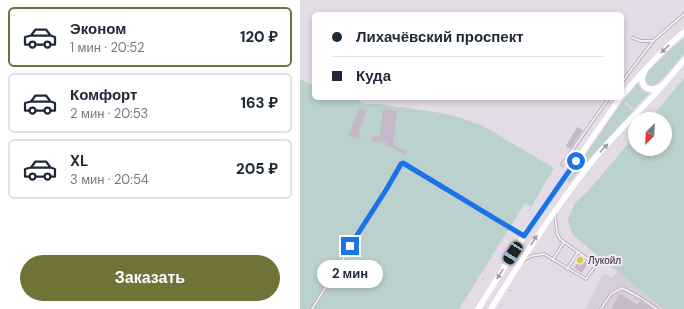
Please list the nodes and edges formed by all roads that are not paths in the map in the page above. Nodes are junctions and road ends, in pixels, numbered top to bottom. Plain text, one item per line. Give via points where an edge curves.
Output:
1 (684, 14) edge
2 (684, 32) edge
3 (633, 38) dead end
4 (653, 41) junction
5 (684, 60) edge
6 (646, 67) junction
7 (624, 79) edge
8 (664, 85) junction
9 (624, 95) edge
10 (608, 100) edge
11 (621, 100) edge
12 (562, 165) dead end
13 (554, 211) junction
14 (524, 236) junction
15 (565, 242) junction
16 (578, 252) junction
17 (553, 260) junction
18 (520, 263) junction
19 (567, 269) junction
20 (312, 309) edge
21 (478, 309) edge
22 (492, 309) edge
23 (601, 309) edge
24 (657, 309) edge

1 - 4 lane
2 -> 6 main road
3 - 4 lane
4 - 7 lane
5 - 8 main road
6 - 8 main road via 642,77 645,86 654,89
6 - 9 main road
13 -> 8 main road via 595,157
10 - 12 lane
11 - 14 main road
13 - 15 lane via 557,233
18 -> 13 main road
14 - 20 lane via 403,163
14 -> 21 main road
15 - 16 lane
15 - 17 lane
16 - 19 lane
16 - 19 lane via 596,265 586,280
17 - 18 lane via 544,254 527,258
17 - 19 lane
18 - 22 main road
23 - 24 lane via 611,294 622,288

